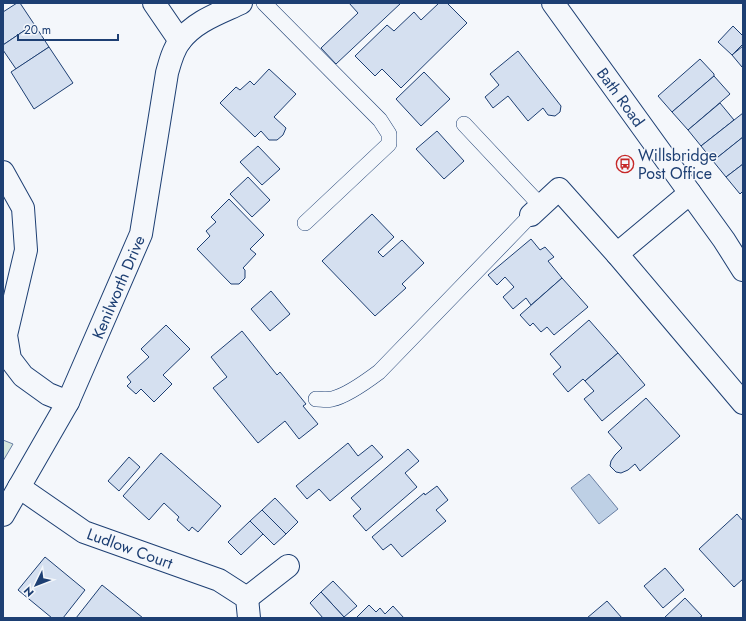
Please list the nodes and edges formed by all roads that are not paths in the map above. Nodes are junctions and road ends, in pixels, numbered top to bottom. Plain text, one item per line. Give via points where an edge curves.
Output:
1 (154, 3) edge
2 (241, 3) edge
3 (264, 3) edge
4 (553, 3) edge
5 (180, 41) junction
6 (464, 124) dead end
7 (3, 172) edge
8 (690, 193) junction
9 (536, 210) junction
10 (304, 223) dead end
11 (617, 254) junction
12 (743, 270) edge
13 (316, 399) dead end
14 (68, 402) junction
15 (743, 403) edge
16 (19, 487) junction
17 (3, 515) edge
18 (288, 566) dead end
19 (248, 608) edge

1 - 5 street
2 - 5 street, Kenilworth Drive via 192,28
3 - 10 lane via 380,120 389,134 389,144
4 - 8 street, Bath Road
5 - 14 street, Kenilworth Drive via 167,73 141,234
6 - 9 lane
7 - 14 street via 23,208 26,250 6,335 10,359 23,376 48,394
8 - 11 street
8 - 12 street, Bath Road
9 - 11 street via 559,189
9 - 13 lane via 379,372 340,396
11 - 15 street
14 - 16 street, Kenilworth Drive
16 - 17 street, Kenilworth Drive
16 - 19 street, Ludlow Court via 84,532 219,580
18 - 19 street, Ludlow Court

